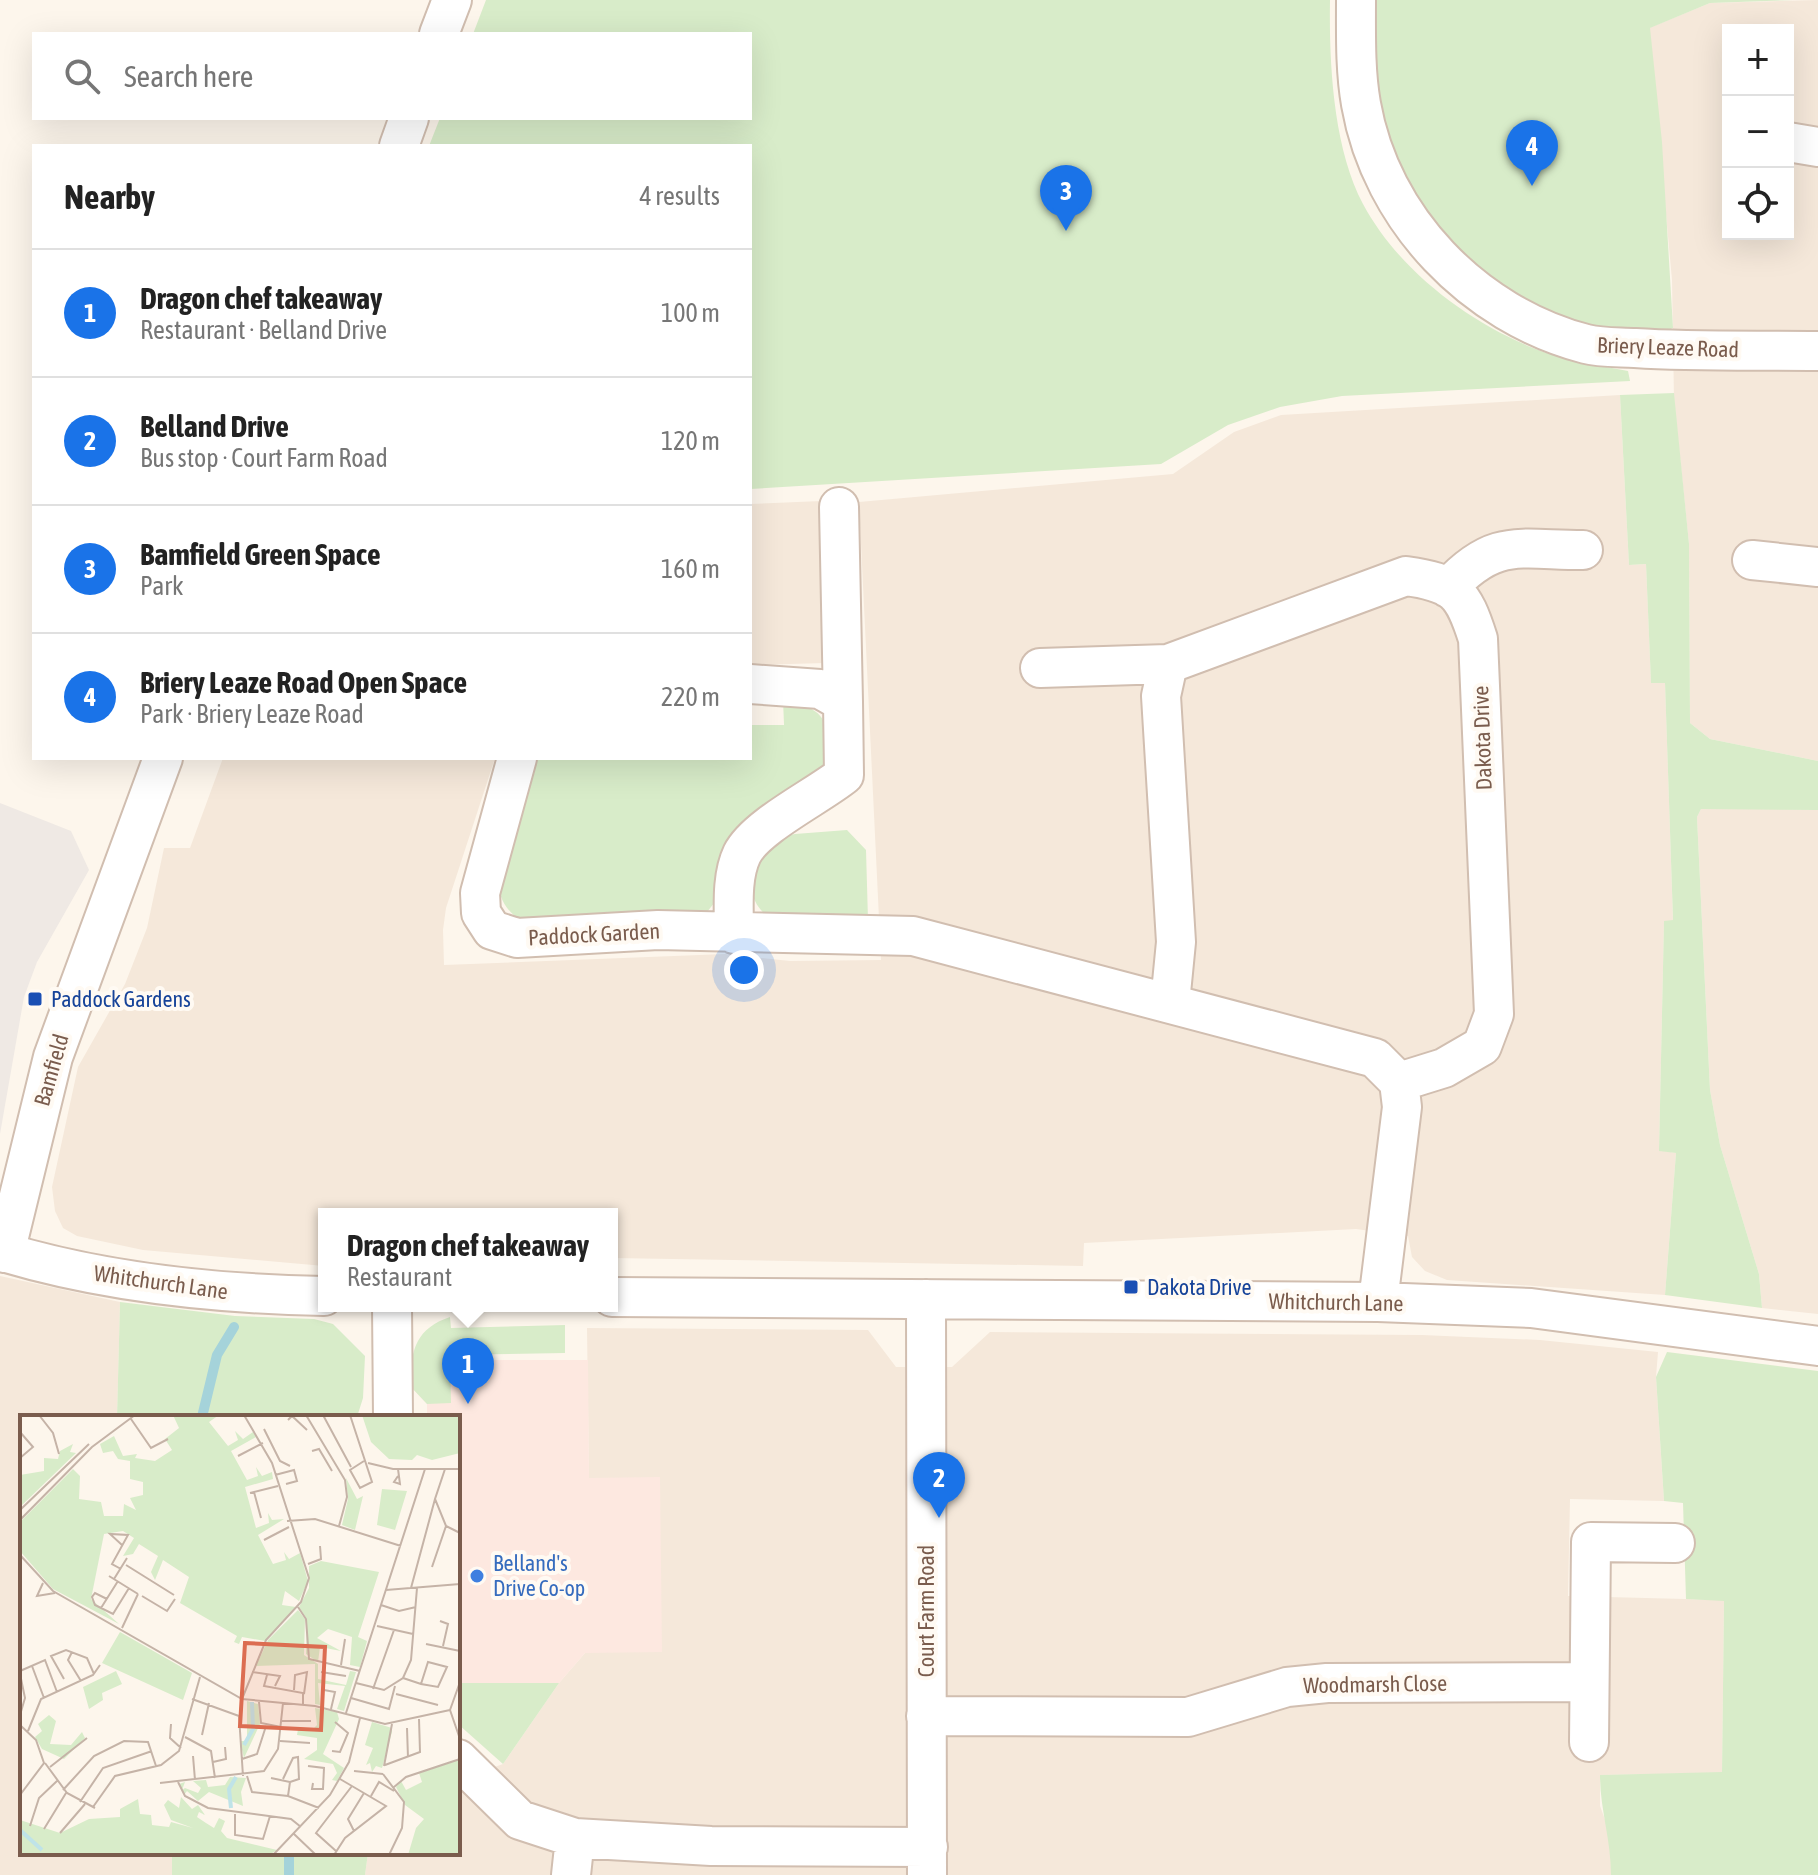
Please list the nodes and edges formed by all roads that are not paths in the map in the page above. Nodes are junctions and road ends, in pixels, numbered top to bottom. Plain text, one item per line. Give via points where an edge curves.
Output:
1 (452, 0) edge
2 (1356, 0) edge
3 (440, 32) edge
4 (408, 120) edge
5 (400, 144) edge
6 (1818, 351) edge
7 (839, 507) dead end
8 (1583, 550) dead end
9 (1752, 560) dead end
10 (1818, 567) edge
11 (1448, 588) junction
12 (1168, 664) junction
13 (1040, 668) dead end
14 (752, 684) edge
15 (843, 702) junction
16 (162, 760) edge
17 (516, 760) edge
18 (734, 934) junction
19 (1170, 1003) junction
20 (1399, 1082) junction
21 (3, 1252) edge
22 (318, 1296) edge
23 (618, 1297) edge
24 (926, 1299) junction
25 (1378, 1302) junction
26 (392, 1312) edge
27 (1818, 1346) edge
28 (393, 1415) edge
29 (1675, 1543) dead end
30 (1589, 1682) junction
31 (926, 1716) junction
32 (1589, 1742) dead end
33 (460, 1761) edge
34 (573, 1857) edge
35 (928, 1861) edge

1 - 3 street
2 - 6 street, Briery Leaze Road via 1361,103 1375,156 1398,204 1430,248 1471,287 1529,322 1588,345
4 - 5 street
7 - 15 street
8 - 11 street via 1496,551 1472,563
9 - 10 street
11 - 12 street via 1406,576
11 - 20 street, Dakota Drive via 1466,602 1478,639 1494,1014 1482,1046 1444,1068
12 - 13 street
12 - 19 street via 1161,696 1176,942
14 - 15 street via 820,689
15 - 18 street via 844,775 765,828 742,853 735,882
16 - 21 street, Bamfield via 53,1057
17 - 18 street, Paddock Garden via 480,893 481,913 492,930 517,938 658,930
18 - 19 street, Paddock Garden via 887,935 940,941
19 - 20 street via 1359,1052 1375,1058
20 - 25 street via 1402,1107
21 - 22 street, Whitchurch Lane via 104,1276 199,1290
23 - 24 street, Whitchurch Lane
24 - 25 street, Whitchurch Lane
24 - 31 street, Court Farm Road
25 - 27 street, Whitchurch Lane via 1531,1308
26 - 28 street
29 - 30 street via 1591,1542
30 - 31 street, Woodmarsh Close via 1327,1683 1287,1687 1188,1717
30 - 32 street
31 - 35 street, Court Farm Road
33 - 34 street via 520,1820
34 - 35 street via 711,1846

